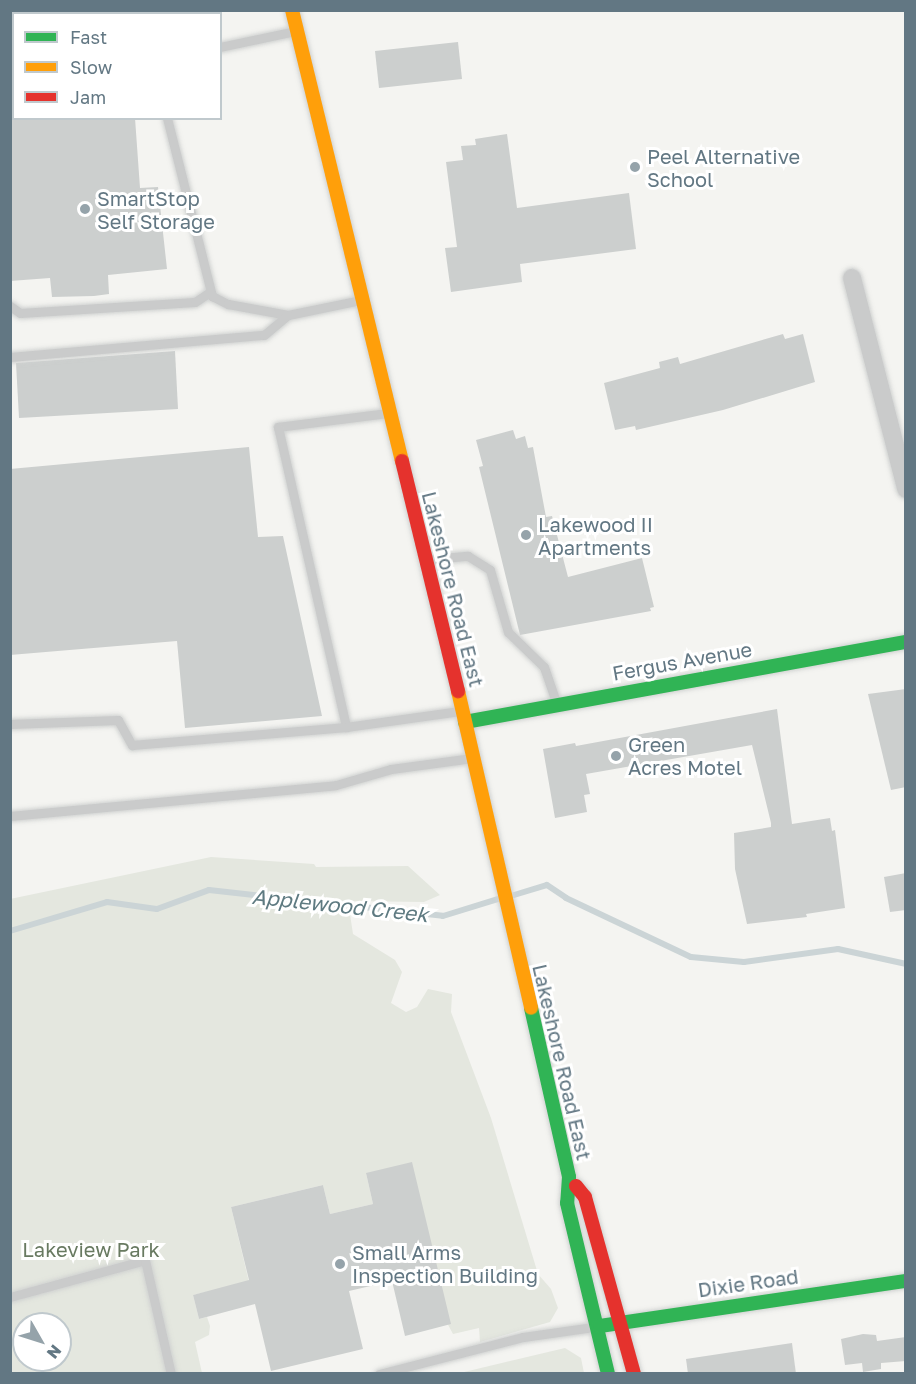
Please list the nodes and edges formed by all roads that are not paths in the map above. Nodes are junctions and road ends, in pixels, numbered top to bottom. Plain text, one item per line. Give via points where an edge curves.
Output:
1 (292, 10) edge
2 (297, 30) junction
3 (222, 47) edge
4 (167, 120) edge
5 (852, 278) dead end
6 (210, 292) junction
7 (363, 300) junction
8 (10, 306) edge
9 (288, 315) junction
10 (10, 357) edge
11 (390, 412) junction
12 (906, 489) edge
13 (426, 560) junction
14 (906, 642) edge
15 (557, 704) junction
16 (464, 716) junction
17 (10, 724) edge
18 (346, 727) junction
19 (473, 758) junction
20 (10, 816) edge
21 (569, 1177) junction
22 (906, 1281) edge
23 (10, 1297) edge
24 (620, 1322) junction
25 (597, 1326) junction
26 (171, 1374) edge
27 (379, 1374) edge
28 (608, 1374) edge
29 (634, 1374) edge

1 - 2 main road, Lakeshore Road East
2 - 3 lane
2 - 7 main road, Lakeshore Road East
4 - 6 lane
5 - 12 street
6 - 8 lane via 195,302 20,313
6 - 9 lane via 228,304
7 - 9 lane
7 - 11 main road, Lakeshore Road East
9 - 10 lane via 264,335
11 - 13 main road, Lakeshore Road East
11 - 18 lane via 278,427
13 - 15 lane via 468,556 490,570 508,632 544,667
13 - 16 main road, Lakeshore Road East
14 - 15 main road, Fergus Avenue
15 - 16 main road, Fergus Avenue
16 - 18 lane
16 - 19 main road, Lakeshore Road East
17 - 18 lane via 118,720 132,745
19 - 20 lane via 391,769 336,784
19 - 21 main road, Lakeshore Road East
21 - 24 main road, Lakeshore Road East via 585,1197
21 - 25 main road, Lakeshore Road East via 567,1203
22 - 24 main road, Dixie Road
23 - 26 lane via 145,1260
24 - 25 main road, Dixie Road
24 - 29 main road, Lakeshore Road East
25 - 27 lane via 532,1335
25 - 28 main road, Lakeshore Road East

